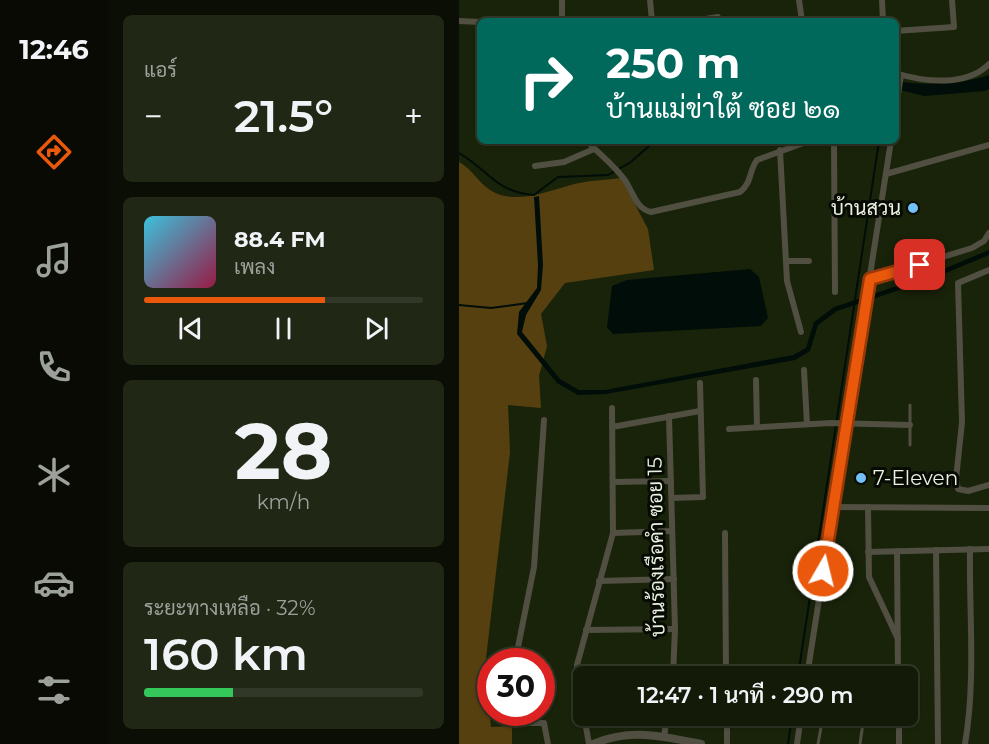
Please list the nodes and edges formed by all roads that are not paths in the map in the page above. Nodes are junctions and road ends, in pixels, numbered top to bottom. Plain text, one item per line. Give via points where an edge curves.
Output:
1 (562, 0) edge
2 (650, 0) edge
3 (799, 0) edge
4 (882, 0) edge
5 (952, 0) edge
6 (718, 17) dead end
7 (562, 18) edge
8 (652, 18) edge
9 (712, 18) edge
10 (802, 18) edge
11 (883, 18) edge
12 (459, 21) edge
13 (477, 22) edge
14 (899, 31) edge
15 (989, 64) edge
16 (899, 74) edge
17 (590, 144) edge
18 (799, 144) edge
19 (834, 144) edge
20 (891, 144) edge
21 (989, 145) edge
22 (594, 149) junction
23 (780, 150) junction
24 (535, 166) dead end
25 (886, 174) junction
26 (989, 233) edge
27 (786, 261) junction
28 (809, 261) dead end
29 (989, 270) edge
30 (870, 279) junction
31 (835, 292) dead end
32 (801, 332) dead end
33 (804, 370) dead end
34 (756, 380) dead end
35 (700, 383) dead end
36 (911, 405) dead end
37 (612, 408) dead end
38 (701, 411) junction
39 (669, 416) junction
40 (544, 420) dead end
41 (807, 424) junction
42 (846, 424) junction
43 (910, 425) junction
44 (612, 427) junction
45 (757, 427) junction
46 (729, 429) dead end
47 (910, 445) dead end
48 (671, 481) junction
49 (613, 482) junction
50 (989, 484) edge
51 (672, 498) junction
52 (832, 507) junction
53 (868, 507) junction
54 (989, 508) edge
55 (672, 531) junction
56 (613, 533) junction
57 (725, 533) dead end
58 (970, 549) junction
59 (989, 549) edge
60 (936, 550) junction
61 (897, 551) junction
62 (868, 552) junction
63 (674, 579) junction
64 (599, 581) junction
65 (675, 629) junction
66 (586, 630) junction
67 (898, 639) junction
68 (518, 648) edge
69 (577, 666) edge
70 (674, 666) edge
71 (726, 666) edge
72 (808, 666) edge
73 (898, 666) edge
74 (545, 726) edge
75 (587, 726) edge
76 (666, 726) edge
77 (726, 726) edge
78 (800, 726) edge
79 (821, 726) edge
80 (862, 726) edge
81 (899, 726) edge
82 (664, 737) junction
83 (548, 744) edge
84 (591, 744) edge
85 (701, 744) edge
86 (727, 744) edge
87 (799, 744) edge
88 (818, 744) edge
89 (859, 744) edge
90 (899, 744) edge
91 (938, 744) edge
92 (965, 744) edge

1 - 7 street
2 - 8 street
3 - 10 street
4 - 11 street
5 - 14 street via 954,27
6 - 9 street
12 - 13 street
15 - 16 street via 976,74 955,79 930,80
17 - 22 street
18 - 23 street
19 - 31 street
20 - 25 street
21 - 25 street
22 - 23 street via 625,180 644,210 657,211 740,192 750,181 757,160
22 - 24 street via 564,162
23 - 27 street
25 - 30 street
26 - 30 street via 972,248
27 - 28 street
27 - 32 street via 788,289
29 - 50 street via 958,283 962,422 956,479 963,492
30 - 42 street
33 - 41 street
34 - 45 street
35 - 38 street
36 - 43 lane
37 - 44 street
38 - 39 street
38 - 51 street via 703,497
39 - 44 street
39 - 48 street, บ้านร้องเรือคำ ซอย 15
40 - 68 street via 534,567
41 - 42 street
41 - 45 street
42 - 43 street
42 - 52 street
43 - 47 lane
44 - 49 street
45 - 46 street
48 - 49 street
48 - 51 street, บ้านร้องเรือคำ ซอย 15
49 - 56 street
51 - 55 street, บ้านร้องเรือคำ ซอย 15
52 - 53 street
52 - 72 street
53 - 54 street
53 - 62 street
55 - 56 street
55 - 63 street, บ้านร้องเรือคำ ซอย 15
56 - 64 street
57 - 71 street
58 - 59 street
58 - 60 street
58 - 92 street via 971,676
60 - 61 street
60 - 91 street
61 - 62 street
61 - 67 street
62 - 67 street via 869,577
63 - 64 street
63 - 65 street, บ้านร้องเรือคำ ซอย 15
64 - 66 street
65 - 66 street
65 - 70 street, บ้านร้องเรือคำ ซอย 15
66 - 69 street
67 - 73 street
74 - 83 street
75 - 84 street
76 - 82 street
77 - 86 street
78 - 87 street
79 - 88 lane
80 - 89 lane
81 - 90 street
82 - 84 street via 627,734
82 - 85 street

